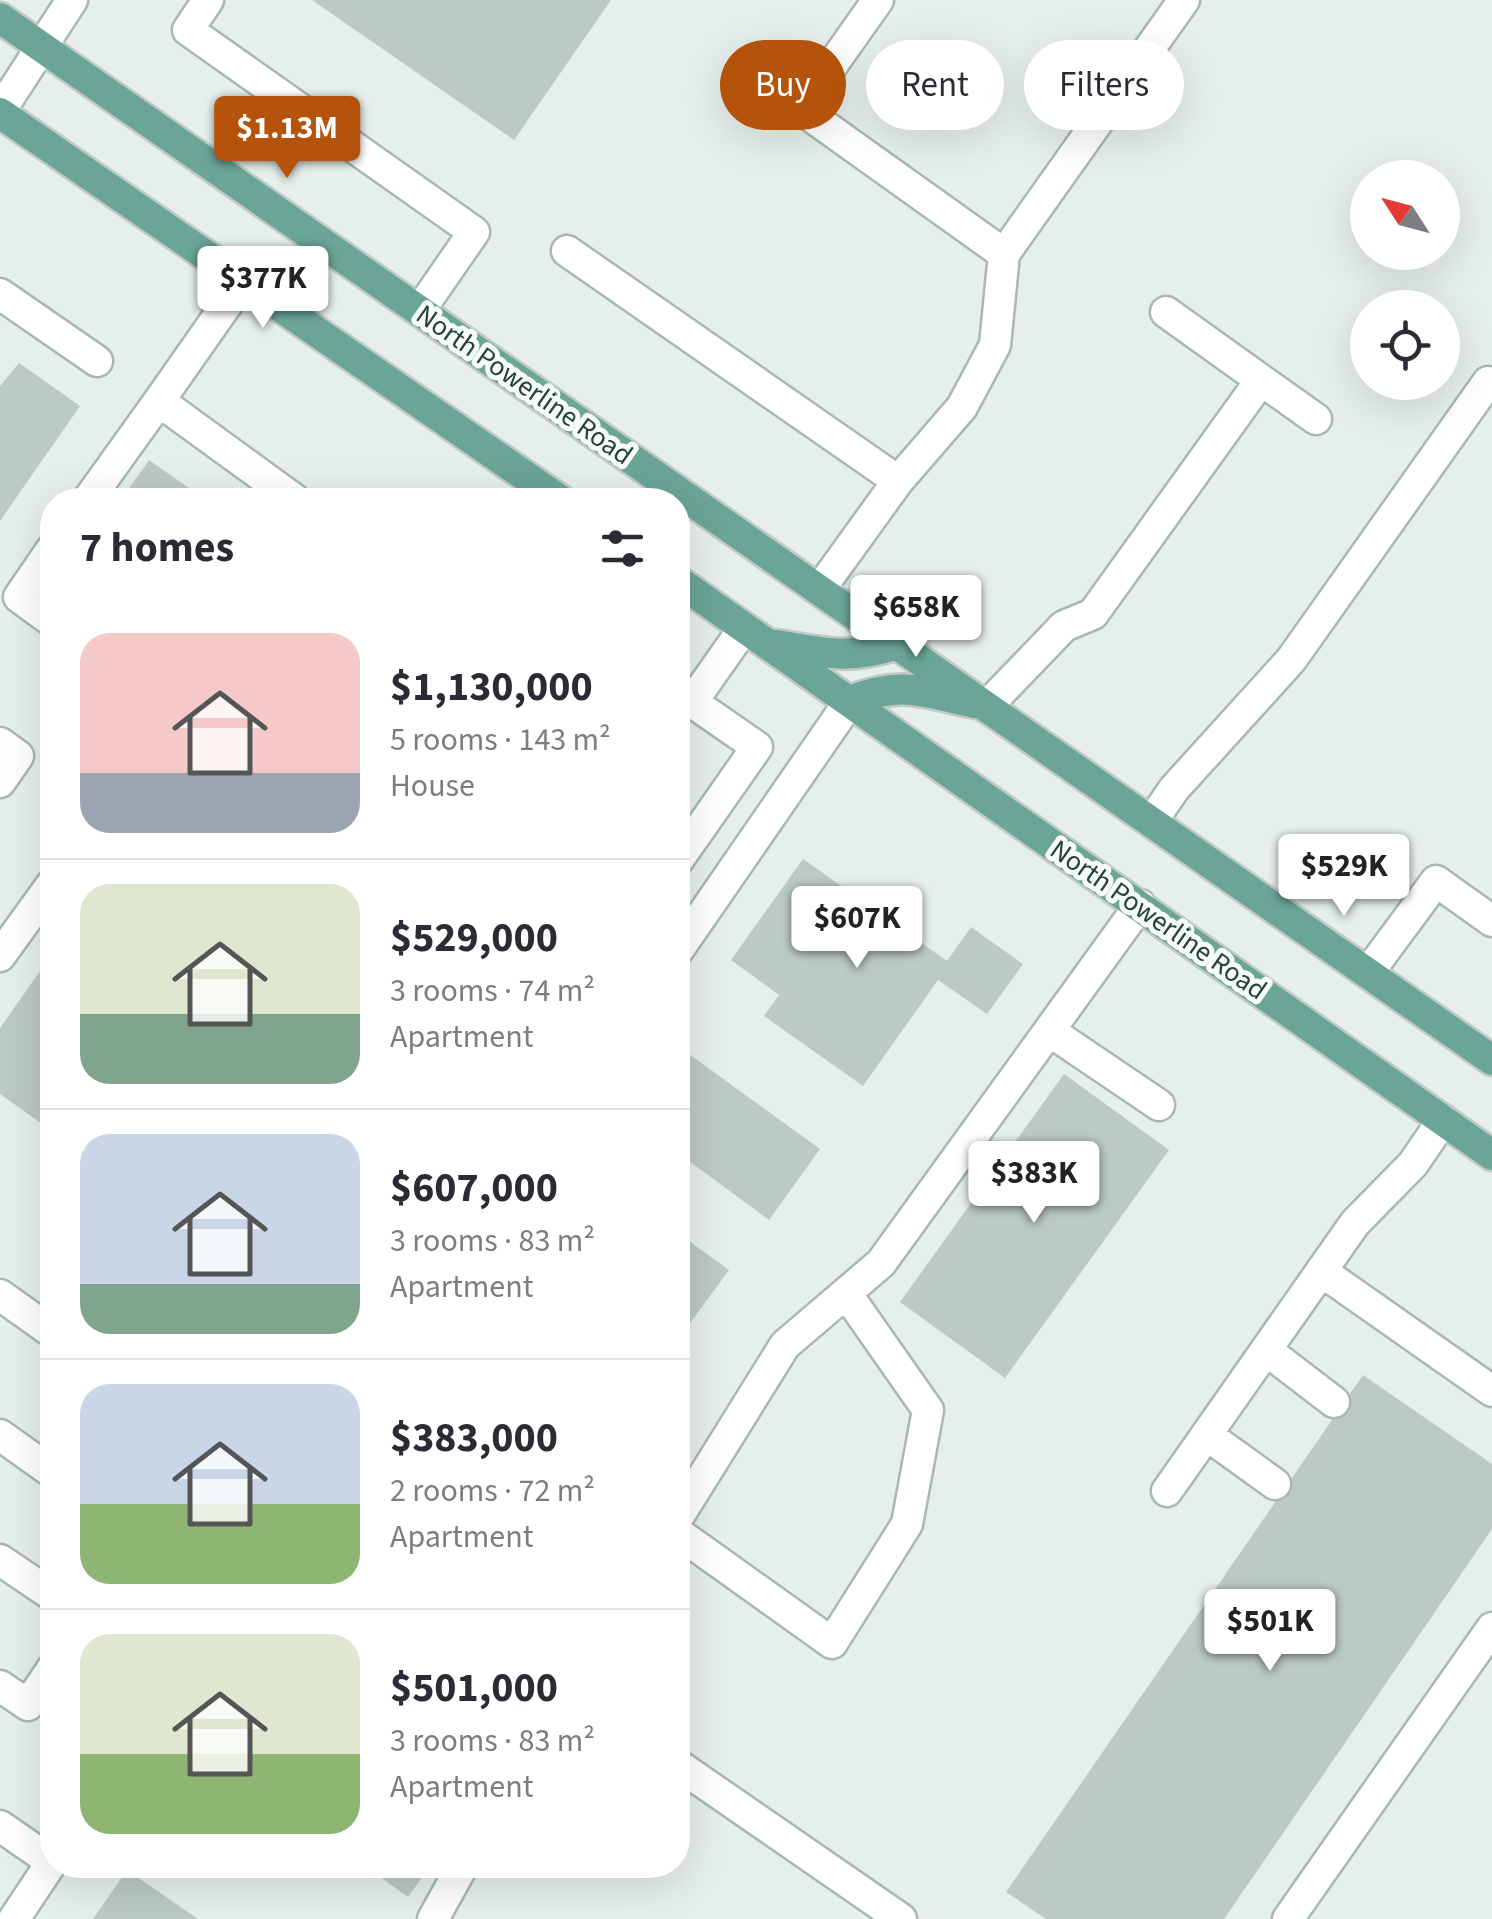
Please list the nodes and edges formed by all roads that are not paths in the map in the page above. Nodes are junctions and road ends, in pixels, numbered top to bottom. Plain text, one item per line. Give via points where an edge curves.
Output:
1 (72, 0) edge
2 (208, 0) edge
3 (878, 0) edge
4 (1184, 0) edge
5 (0, 18) edge
6 (43, 49) junction
7 (0, 112) edge
8 (567, 251) dead end
9 (1004, 254) junction
10 (244, 282) junction
11 (0, 294) edge
12 (420, 310) junction
13 (1166, 312) dead end
14 (97, 362) dead end
15 (1261, 380) junction
16 (1488, 382) dead end
17 (159, 401) junction
18 (1316, 419) dead end
19 (898, 481) junction
20 (97, 488) edge
21 (279, 488) edge
22 (543, 488) edge
23 (675, 488) edge
24 (690, 498) edge
25 (40, 566) edge
26 (820, 589) junction
27 (690, 590) edge
28 (40, 613) edge
29 (756, 636) junction
30 (898, 644) junction
31 (690, 693) edge
32 (690, 700) edge
33 (850, 700) junction
34 (988, 706) junction
35 (0, 743) edge
36 (0, 782) edge
37 (1152, 821) junction
38 (690, 843) edge
39 (40, 901) edge
40 (1140, 905) junction
41 (1492, 920) edge
42 (690, 933) edge
43 (0, 956) edge
44 (1368, 973) junction
45 (1051, 1032) junction
46 (1492, 1060) edge
47 (1159, 1105) dead end
48 (1443, 1120) junction
49 (1492, 1155) edge
50 (1322, 1271) junction
51 (846, 1293) junction
52 (0, 1296) edge
53 (40, 1324) edge
54 (1266, 1350) junction
55 (1492, 1391) edge
56 (1334, 1402) dead end
57 (1206, 1434) junction
58 (0, 1435) edge
59 (40, 1463) edge
60 (1275, 1484) dead end
61 (1167, 1492) dead end
62 (690, 1498) edge
63 (690, 1542) edge
64 (0, 1560) edge
65 (40, 1587) edge
66 (1492, 1628) edge
67 (0, 1686) edge
68 (40, 1686) edge
69 (690, 1773) edge
70 (0, 1826) edge
71 (40, 1854) edge
72 (41, 1878) edge
73 (456, 1878) edge
74 (14, 1919) edge
75 (433, 1919) edge
76 (901, 1919) edge
77 (1288, 1919) edge

1 - 6 street
2 - 12 street via 188,30 474,232
3 - 9 street via 801,109
4 - 9 street
5 - 6 main road, North Powerline Road
6 - 7 street
6 - 12 main road, North Powerline Road
7 - 10 main road
8 - 19 street
9 - 19 street via 995,345 962,407
10 - 17 street
10 - 22 main road
11 - 14 street
12 - 23 main road, North Powerline Road
13 - 15 street
15 - 18 street
15 - 34 street via 1093,614 1064,626
16 - 37 street via 1291,660
17 - 20 street
17 - 21 street
19 - 26 street
24 - 26 main road, North Powerline Road
25 - 28 street via 18,597
26 - 30 main road, North Powerline Road
27 - 29 main road, North Powerline Road
29 - 30 main road via 850,654
29 - 31 street
29 - 33 main road, North Powerline Road
30 - 34 main road, North Powerline Road
32 - 38 street via 757,747
33 - 34 main road via 899,687
33 - 40 main road, North Powerline Road
33 - 42 street
34 - 37 main road, North Powerline Road
35 - 36 street via 18,756
37 - 44 main road, North Powerline Road
39 - 43 street
40 - 45 street
40 - 48 main road, North Powerline Road
41 - 44 street via 1436,880
44 - 46 main road, North Powerline Road
45 - 47 street
45 - 51 street via 881,1263
48 - 49 main road, North Powerline Road
48 - 50 street via 1413,1164 1354,1223
50 - 54 street
50 - 55 street
51 - 62 street via 785,1345
51 - 63 street via 928,1410 906,1524 832,1643
52 - 53 street
54 - 56 street
54 - 57 street
57 - 60 street
57 - 61 street
58 - 59 street
64 - 65 street
66 - 77 street
67 - 68 street via 28,1705
69 - 76 street
70 - 71 street
72 - 74 street
73 - 75 street

